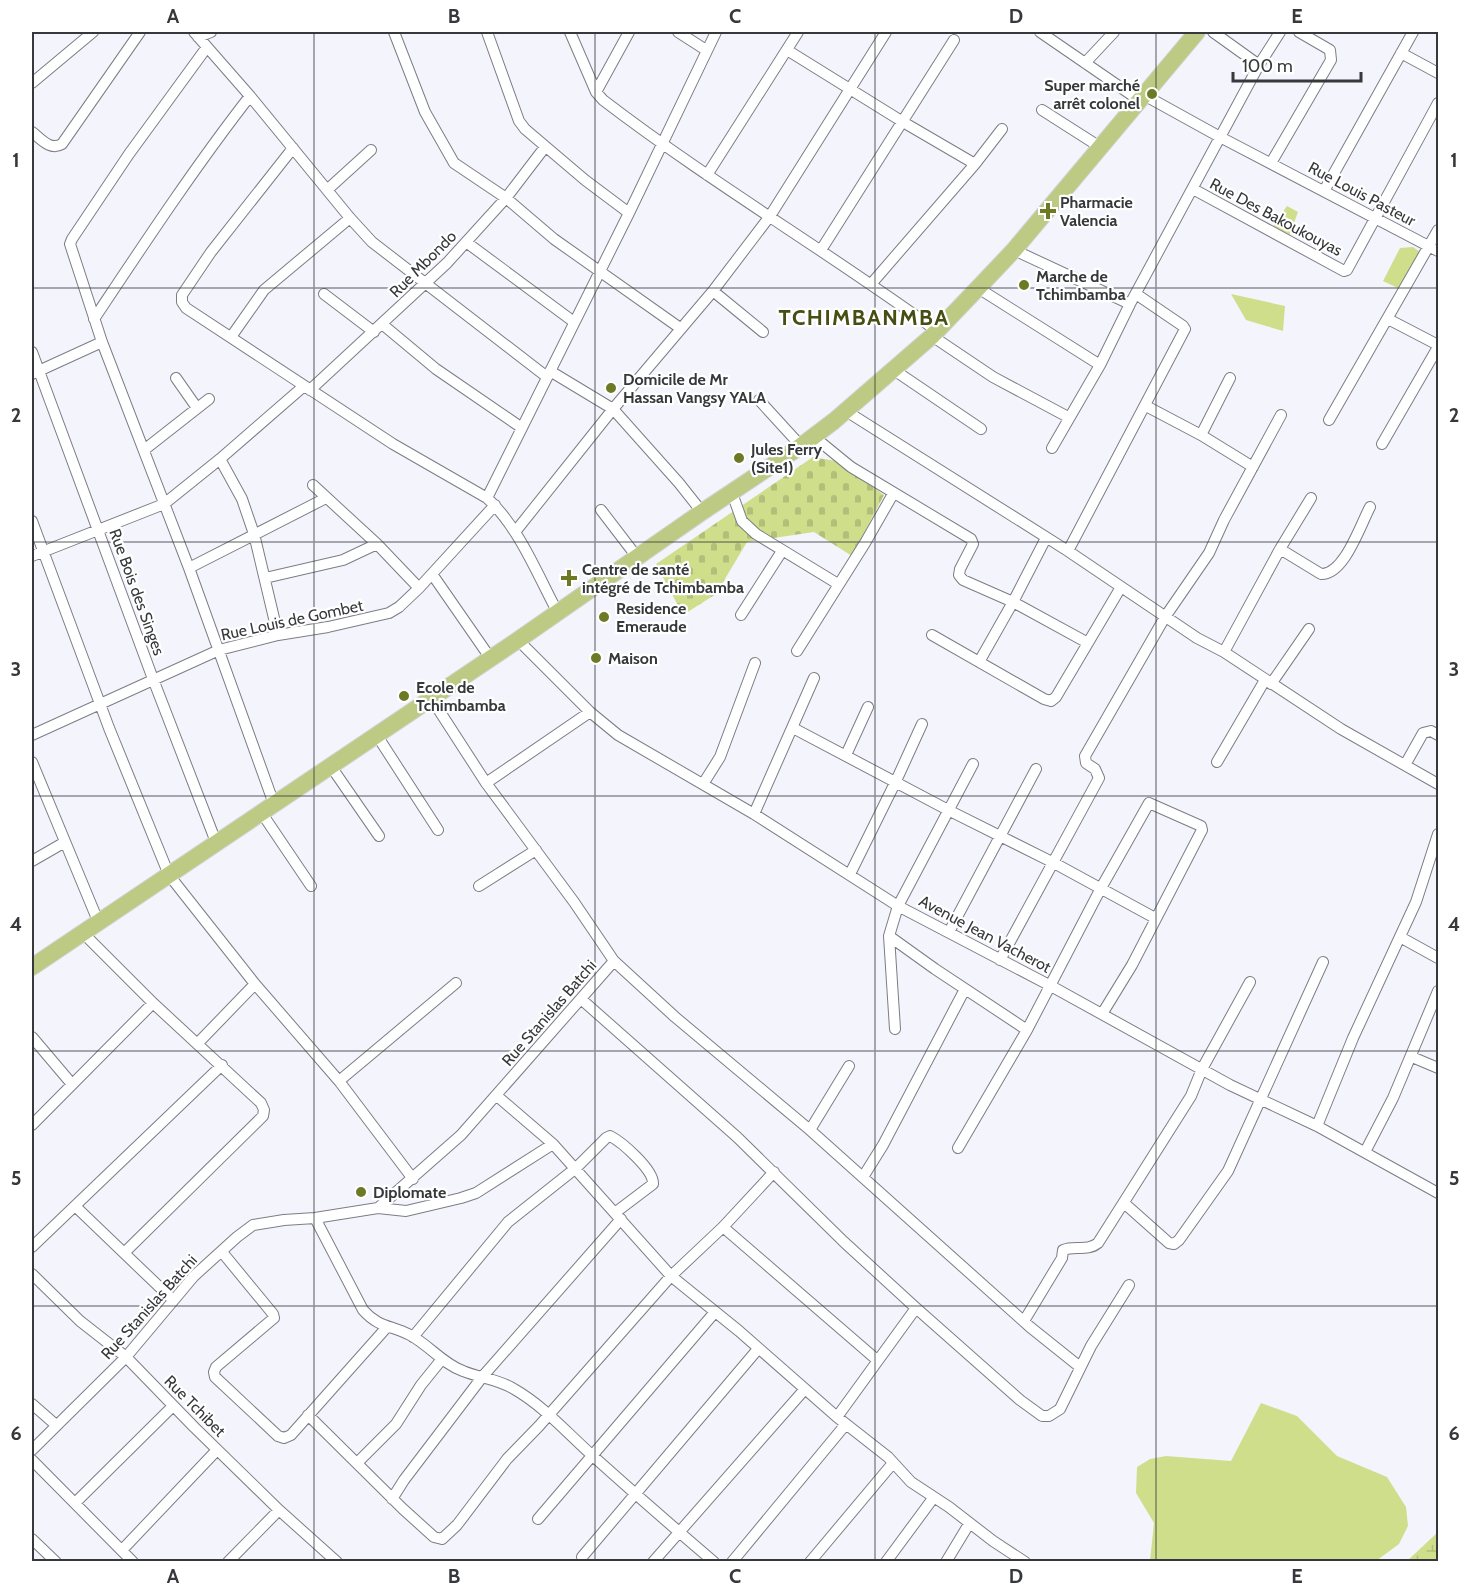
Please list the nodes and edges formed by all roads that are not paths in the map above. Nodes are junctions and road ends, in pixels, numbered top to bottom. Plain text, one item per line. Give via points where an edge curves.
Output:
1 (93, 32) edge
2 (140, 32) edge
3 (211, 32) edge
4 (394, 32) edge
5 (487, 32) edge
6 (570, 32) edge
7 (629, 32) edge
8 (678, 32) edge
9 (716, 32) edge
10 (798, 32) edge
11 (886, 32) edge
12 (1040, 32) edge
13 (1114, 32) edge
14 (1197, 32) edge
15 (1213, 32) edge
16 (1280, 32) edge
17 (1299, 32) edge
18 (1413, 32) edge
19 (196, 34) edge
20 (954, 40) dead end
21 (207, 47) junction
22 (706, 50) junction
23 (787, 50) junction
24 (1401, 53) junction
25 (1085, 63) junction
26 (1259, 65) junction
27 (1438, 73) edge
28 (32, 83) edge
29 (851, 89) junction
30 (596, 92) junction
31 (250, 96) junction
32 (1142, 98) junction
33 (1438, 103) edge
34 (1042, 110) dead end
35 (903, 122) junction
36 (1002, 129) dead end
37 (32, 132) edge
38 (1220, 137) junction
39 (661, 145) junction
40 (545, 147) junction
41 (1100, 147) junction
42 (294, 148) junction
43 (371, 150) dead end
44 (1271, 163) junction
45 (975, 164) junction
46 (707, 175) junction
47 (1193, 189) junction
48 (327, 190) junction
49 (1324, 191) junction
50 (506, 198) junction
51 (629, 213) junction
52 (770, 216) junction
53 (350, 218) junction
54 (1376, 218) junction
55 (1438, 230) edge
56 (466, 242) junction
57 (1434, 248) edge
58 (821, 250) junction
59 (1014, 250) junction
60 (600, 270) junction
61 (872, 284) junction
62 (426, 285) junction
63 (978, 288) junction
64 (713, 291) junction
65 (324, 294) dead end
66 (1136, 294) junction
67 (1130, 304) junction
68 (1388, 319) junction
69 (94, 320) junction
70 (574, 322) junction
71 (378, 328) junction
72 (680, 328) junction
73 (764, 332) dead end
74 (934, 333) junction
75 (231, 337) junction
76 (102, 342) junction
77 (1438, 346) edge
78 (32, 352) edge
79 (1100, 364) junction
80 (894, 370) junction
81 (35, 373) edge
82 (549, 374) junction
83 (176, 378) dead end
84 (1230, 378) dead end
85 (307, 388) junction
86 (209, 399) dead end
87 (759, 400) dead end
88 (1146, 406) junction
89 (197, 408) junction
90 (613, 409) junction
91 (846, 411) junction
92 (1281, 415) dead end
93 (1068, 417) junction
94 (1329, 420) dead end
95 (522, 428) junction
96 (981, 429) dead end
97 (1201, 435) junction
98 (807, 441) junction
99 (1382, 444) dead end
100 (1052, 448) dead end
101 (144, 450) junction
102 (220, 459) junction
103 (1252, 466) junction
104 (314, 485) dead end
105 (732, 493) junction
106 (893, 494) junction
107 (326, 498) junction
108 (1311, 498) dead end
109 (491, 502) junction
110 (164, 504) junction
111 (1370, 507) dead end
112 (601, 510) dead end
113 (702, 512) junction
114 (32, 521) edge
115 (98, 529) junction
116 (515, 532) junction
117 (254, 534) junction
118 (1046, 538) junction
119 (377, 544) junction
120 (1280, 549) junction
121 (43, 551) junction
122 (782, 551) junction
123 (1068, 551) junction
124 (32, 556) edge
125 (637, 557) junction
126 (189, 568) junction
127 (432, 574) junction
128 (265, 578) junction
129 (838, 584) junction
130 (1121, 587) junction
131 (419, 588) junction
132 (1013, 602) junction
133 (558, 613) junction
134 (741, 615) dead end
135 (1165, 617) junction
136 (1309, 629) dead end
137 (278, 635) junction
138 (932, 635) dead end
139 (518, 640) junction
140 (1088, 643) junction
141 (219, 650) junction
142 (798, 651) dead end
143 (1224, 652) junction
144 (491, 658) junction
145 (979, 662) junction
146 (755, 663) dead end
147 (814, 678) dead end
148 (153, 679) junction
149 (1268, 682) junction
150 (431, 698) junction
151 (100, 704) junction
152 (868, 707) dead end
153 (590, 712) junction
154 (922, 724) dead end
155 (793, 728) junction
156 (376, 734) junction
157 (32, 735) edge
158 (1438, 735) edge
159 (846, 755) junction
160 (32, 762) edge
161 (1217, 762) dead end
162 (974, 764) dead end
163 (330, 765) junction
164 (1405, 765) junction
165 (1036, 769) dead end
166 (896, 781) junction
167 (486, 783) junction
168 (703, 784) junction
169 (1438, 784) edge
170 (268, 808) junction
171 (950, 811) junction
172 (754, 814) junction
173 (438, 830) dead end
174 (1438, 834) edge
175 (379, 836) dead end
176 (1001, 836) junction
177 (64, 842) junction
178 (216, 842) junction
179 (536, 850) junction
180 (32, 861) edge
181 (1054, 863) junction
182 (850, 874) junction
183 (169, 875) junction
184 (311, 886) dead end
185 (479, 886) dead end
186 (1101, 888) junction
187 (898, 906) junction
188 (1155, 918) junction
189 (98, 921) junction
190 (82, 932) junction
191 (949, 932) junction
192 (889, 936) junction
193 (1400, 937) junction
194 (1438, 958) edge
195 (1000, 960) junction
196 (614, 961) junction
197 (1323, 962) dead end
198 (32, 967) edge
199 (1250, 982) dead end
200 (456, 983) dead end
201 (255, 984) junction
202 (1051, 986) junction
203 (965, 989) junction
204 (1438, 991) edge
205 (581, 999) junction
206 (153, 1003) junction
207 (1102, 1014) junction
208 (895, 1029) dead end
209 (1027, 1030) junction
210 (32, 1037) edge
211 (197, 1044) junction
212 (1412, 1057) junction
213 (222, 1065) junction
214 (849, 1066) dead end
215 (1438, 1068) edge
216 (1202, 1069) junction
217 (339, 1081) junction
218 (71, 1083) junction
219 (497, 1096) junction
220 (1261, 1099) junction
221 (32, 1125) edge
222 (1317, 1126) junction
223 (810, 1130) junction
224 (553, 1144) junction
225 (958, 1148) dead end
226 (1365, 1152) junction
227 (576, 1168) junction
228 (774, 1172) junction
229 (863, 1177) junction
230 (413, 1179) junction
231 (1438, 1193) edge
232 (1124, 1203) junction
233 (75, 1206) junction
234 (378, 1208) junction
235 (619, 1216) junction
236 (315, 1218) junction
237 (723, 1227) junction
238 (32, 1247) edge
239 (222, 1252) junction
240 (124, 1253) junction
241 (32, 1274) edge
242 (671, 1276) junction
243 (1129, 1285) dead end
244 (173, 1300) junction
245 (916, 1308) junction
246 (715, 1312) junction
247 (1024, 1321) junction
248 (387, 1327) junction
249 (413, 1336) junction
250 (758, 1349) junction
251 (126, 1357) junction
252 (442, 1359) junction
253 (877, 1360) junction
254 (1080, 1367) junction
255 (483, 1376) junction
256 (805, 1389) junction
257 (32, 1404) edge
258 (173, 1406) junction
259 (548, 1414) junction
260 (308, 1415) junction
261 (841, 1420) junction
262 (57, 1425) junction
263 (32, 1450) edge
264 (217, 1450) junction
265 (592, 1455) junction
266 (32, 1460) edge
267 (358, 1462) junction
268 (893, 1463) junction
269 (635, 1494) junction
270 (934, 1497) junction
271 (392, 1499) junction
272 (75, 1503) junction
273 (279, 1510) junction
274 (538, 1519) dead end
275 (969, 1524) junction
276 (679, 1532) junction
277 (32, 1539) edge
278 (123, 1550) junction
279 (582, 1557) dead end
280 (1011, 1558) edge
281 (56, 1562) edge
282 (133, 1562) edge
283 (228, 1562) edge
284 (337, 1562) edge
285 (653, 1562) edge
286 (714, 1562) edge
287 (732, 1562) edge
288 (810, 1562) edge
289 (886, 1562) edge
290 (946, 1562) edge
291 (1025, 1562) edge

1 - 28 street
2 - 37 street via 62,144 50,147
3 - 19 street
4 - 50 street via 425,112 450,158
5 - 40 street via 519,120
6 - 30 street
7 - 30 street
8 - 22 street
9 - 22 street, Rue Louis de Gombet
10 - 23 street
11 - 29 street
12 - 25 street
13 - 25 street
14 - 32 highway
15 - 26 street
16 - 26 street
17 - 44 street via 1330,50 1331,60
18 - 24 street
19 - 21 street
20 - 35 street
21 - 31 street
21 - 69 street via 72,239 71,250
22 - 39 street, Rue Louis de Gombet
23 - 29 street
23 - 46 street
24 - 27 street
24 - 49 street
25 - 32 street
26 - 38 street
29 - 35 street
29 - 52 street
30 - 39 street
31 - 42 street
31 - 69 street
32 - 38 street, Rue Louis Pasteur
32 - 41 highway
33 - 54 street
34 - 41 street
35 - 45 street
35 - 58 street
36 - 45 street
38 - 44 street, Rue Louis Pasteur
38 - 47 street
39 - 46 street
39 - 51 street, Rue Louis de Gombet
40 - 50 street, Rue Mbondo
40 - 51 street
41 - 59 highway
42 - 48 street
42 - 75 street via 182,295 186,308
43 - 48 street
44 - 49 street, Rue Louis Pasteur
45 - 61 street
46 - 52 street
47 - 54 street, Rue Des Bakoukouyas via 1344,271
47 - 66 street
48 - 53 street
49 - 54 street, Rue Louis Pasteur
50 - 56 street, Rue Mbondo
50 - 60 street via 554,239
51 - 60 street, Rue Louis de Gombet
52 - 58 street
52 - 64 street
53 - 62 street via 379,248
53 - 75 street via 264,290
54 - 57 street, Rue Louis Pasteur
55 - 57 street
56 - 62 street, Rue Mbondo
56 - 70 street
57 - 68 street
58 - 61 street
59 - 63 highway
59 - 67 street
60 - 70 street, Rue Louis de Gombet
60 - 72 street
61 - 74 street
62 - 71 street, Rue Mbondo
62 - 82 street
63 - 74 highway
63 - 79 street
64 - 72 street
64 - 73 street
65 - 71 street
66 - 67 street
66 - 88 street via 1185,329
67 - 79 street
68 - 77 street
68 - 94 street
69 - 76 street
70 - 82 street, Rue Louis de Gombet
71 - 85 street, Rue Mbondo
71 - 95 street
72 - 90 street
74 - 80 highway
74 - 93 street via 993,377
75 - 85 street
76 - 81 street
76 - 101 street
77 - 99 street
78 - 81 street, Rue Bois des Singes
79 - 93 street
80 - 91 highway
80 - 96 street
81 - 115 street, Rue Bois des Singes
82 - 90 street
82 - 95 street, Rue Louis de Gombet
83 - 89 street
84 - 97 street
85 - 102 street, Rue Mbondo
85 - 109 street
86 - 89 street
87 - 98 street
88 - 97 street
88 - 123 street
89 - 101 street
90 - 113 street
90 - 116 street
91 - 98 highway
91 - 118 street
92 - 103 street
93 - 100 street
95 - 109 street, Rue Louis de Gombet
97 - 103 street
98 - 105 highway
98 - 106 street
101 - 110 street
102 - 110 street, Rue Mbondo
102 - 117 street via 243,499
103 - 135 street via 1209,553
104 - 107 street
105 - 113 highway
105 - 122 street via 742,521
106 - 129 street
106 - 132 street via 971,539 973,544 959,575
107 - 117 street
107 - 119 street
108 - 120 street
109 - 116 street
109 - 127 street, Rue Louis de Gombet
110 - 115 street, Rue Mbondo
110 - 126 street
111 - 120 street via 1342,562 1328,574 1321,574
112 - 125 street
113 - 125 highway
114 - 121 street
115 - 121 street, Rue Mbondo
115 - 148 street, Rue Bois des Singes
116 - 133 street
117 - 126 street
117 - 128 street
118 - 123 street
118 - 132 street
119 - 128 street via 343,560
119 - 131 street
120 - 143 street
121 - 124 street, Rue Mbondo
121 - 151 street
122 - 129 street
122 - 134 street
123 - 130 street
125 - 133 highway
126 - 141 street
127 - 131 street, Rue Louis de Gombet
127 - 144 street
128 - 137 street
129 - 142 street
130 - 135 street
130 - 140 street
131 - 137 street, Rue Louis de Gombet via 399,607 379,617
132 - 140 street
132 - 145 street
133 - 139 highway
135 - 143 street
135 - 181 street via 1085,756 1086,763 1100,778
136 - 149 street
137 - 141 street, Rue Louis de Gombet
138 - 145 street
139 - 144 highway
139 - 153 street
140 - 145 street via 1051,700
141 - 148 street, Rue Louis de Gombet
141 - 170 street
143 - 149 street
144 - 150 highway
146 - 168 street via 720,756
147 - 155 street
148 - 151 street, Rue Louis de Gombet
148 - 178 street, Rue Bois des Singes
149 - 161 street
149 - 164 street
150 - 156 highway
150 - 167 street
151 - 157 street, Rue Louis de Gombet
151 - 183 street
152 - 159 street
153 - 167 street
153 - 168 street, Avenue Jean Vacherot via 618,735
154 - 166 street
155 - 159 street
155 - 172 street
156 - 163 highway
156 - 173 street
158 - 164 street via 1431,731 1423,733
159 - 166 street
160 - 177 street
162 - 171 street
163 - 170 highway
163 - 175 street
164 - 169 street
165 - 176 street
166 - 171 street
166 - 182 street
167 - 179 street
168 - 172 street, Avenue Jean Vacherot
170 - 178 highway
170 - 184 street
171 - 176 street
171 - 187 street
172 - 182 street, Avenue Jean Vacherot
174 - 193 street
176 - 181 street
176 - 191 street
177 - 180 street
177 - 189 street
178 - 183 highway
179 - 185 street
179 - 196 street
181 - 186 street
181 - 195 street
182 - 187 street, Avenue Jean Vacherot
183 - 189 highway
183 - 201 street
186 - 188 street
186 - 188 street via 1149,804 1200,826 1201,832
186 - 202 street
187 - 191 street, Avenue Jean Vacherot
187 - 192 street
188 - 207 street
189 - 190 highway
190 - 198 highway
190 - 206 street
191 - 195 street, Avenue Jean Vacherot
192 - 203 street
192 - 208 street
193 - 194 street
193 - 222 street
195 - 202 street, Avenue Jean Vacherot
196 - 205 street, Rue Stanislas Batchi
196 - 223 street
197 - 220 street
199 - 216 street
200 - 217 street
201 - 211 street
201 - 217 street
202 - 207 street, Avenue Jean Vacherot
202 - 209 street
203 - 209 street
203 - 229 street
204 - 212 street
205 - 219 street, Rue Stanislas Batchi
205 - 228 street
206 - 211 street
206 - 218 street
207 - 216 street, Avenue Jean Vacherot
209 - 225 street
210 - 218 street
211 - 213 street
212 - 215 street
212 - 226 street
213 - 233 street
213 - 240 street via 261,1103 263,1116
214 - 223 street
216 - 220 street, Avenue Jean Vacherot
216 - 232 street via 1191,1096
217 - 230 street
218 - 221 street
219 - 224 street
219 - 230 street, Rue Stanislas Batchi
220 - 222 street, Avenue Jean Vacherot
220 - 232 street via 1228,1171 1174,1244
222 - 226 street
223 - 229 street
224 - 227 street
224 - 234 street, Rue Stanislas Batchi via 468,1196 406,1211
226 - 231 street
227 - 235 street
227 - 235 street via 610,1136 634,1155 651,1174 653,1184
227 - 249 street via 508,1222
228 - 237 street
228 - 245 street
229 - 247 street
230 - 234 street, Rue Stanislas Batchi
232 - 247 street via 1098,1244 1062,1250 1062,1258
233 - 238 street
233 - 240 street
234 - 236 street, Rue Stanislas Batchi
235 - 242 street
235 - 255 street
236 - 239 street, Rue Stanislas Batchi via 253,1225
236 - 248 street via 363,1310
237 - 242 street
237 - 253 street
239 - 244 street, Rue Stanislas Batchi
239 - 260 street via 274,1318 216,1367 214,1377 278,1436 291,1435
240 - 244 street
241 - 251 street, Rue Tchibet
242 - 246 street
242 - 259 street
243 - 254 street
244 - 251 street, Rue Stanislas Batchi
245 - 253 street
245 - 254 street via 1042,1416 1060,1409
246 - 250 street
246 - 265 street
247 - 254 street
248 - 249 street
248 - 260 street
249 - 252 street
250 - 256 street
250 - 269 street
251 - 258 street, Rue Tchibet
251 - 262 street, Rue Stanislas Batchi
252 - 255 street via 462,1371
252 - 267 street via 396,1424
253 - 261 street
255 - 259 street via 514,1389
255 - 271 street
256 - 261 street
256 - 276 street
257 - 262 street
258 - 264 street, Rue Tchibet
258 - 272 street
259 - 265 street
259 - 271 street via 442,1539 434,1537
260 - 267 street
261 - 268 street
261 - 287 street
262 - 263 street, Rue Stanislas Batchi
264 - 273 street, Rue Tchibet
264 - 278 street
265 - 269 street
265 - 274 street
266 - 272 street
267 - 271 street
268 - 270 street via 911,1482
268 - 288 street
269 - 276 street
269 - 279 street
270 - 275 street
270 - 289 street
272 - 278 street
273 - 283 street
273 - 284 street, Rue Tchibet
275 - 280 street
275 - 290 street
276 - 285 street
276 - 286 street
277 - 281 street
278 - 282 street
280 - 291 street

